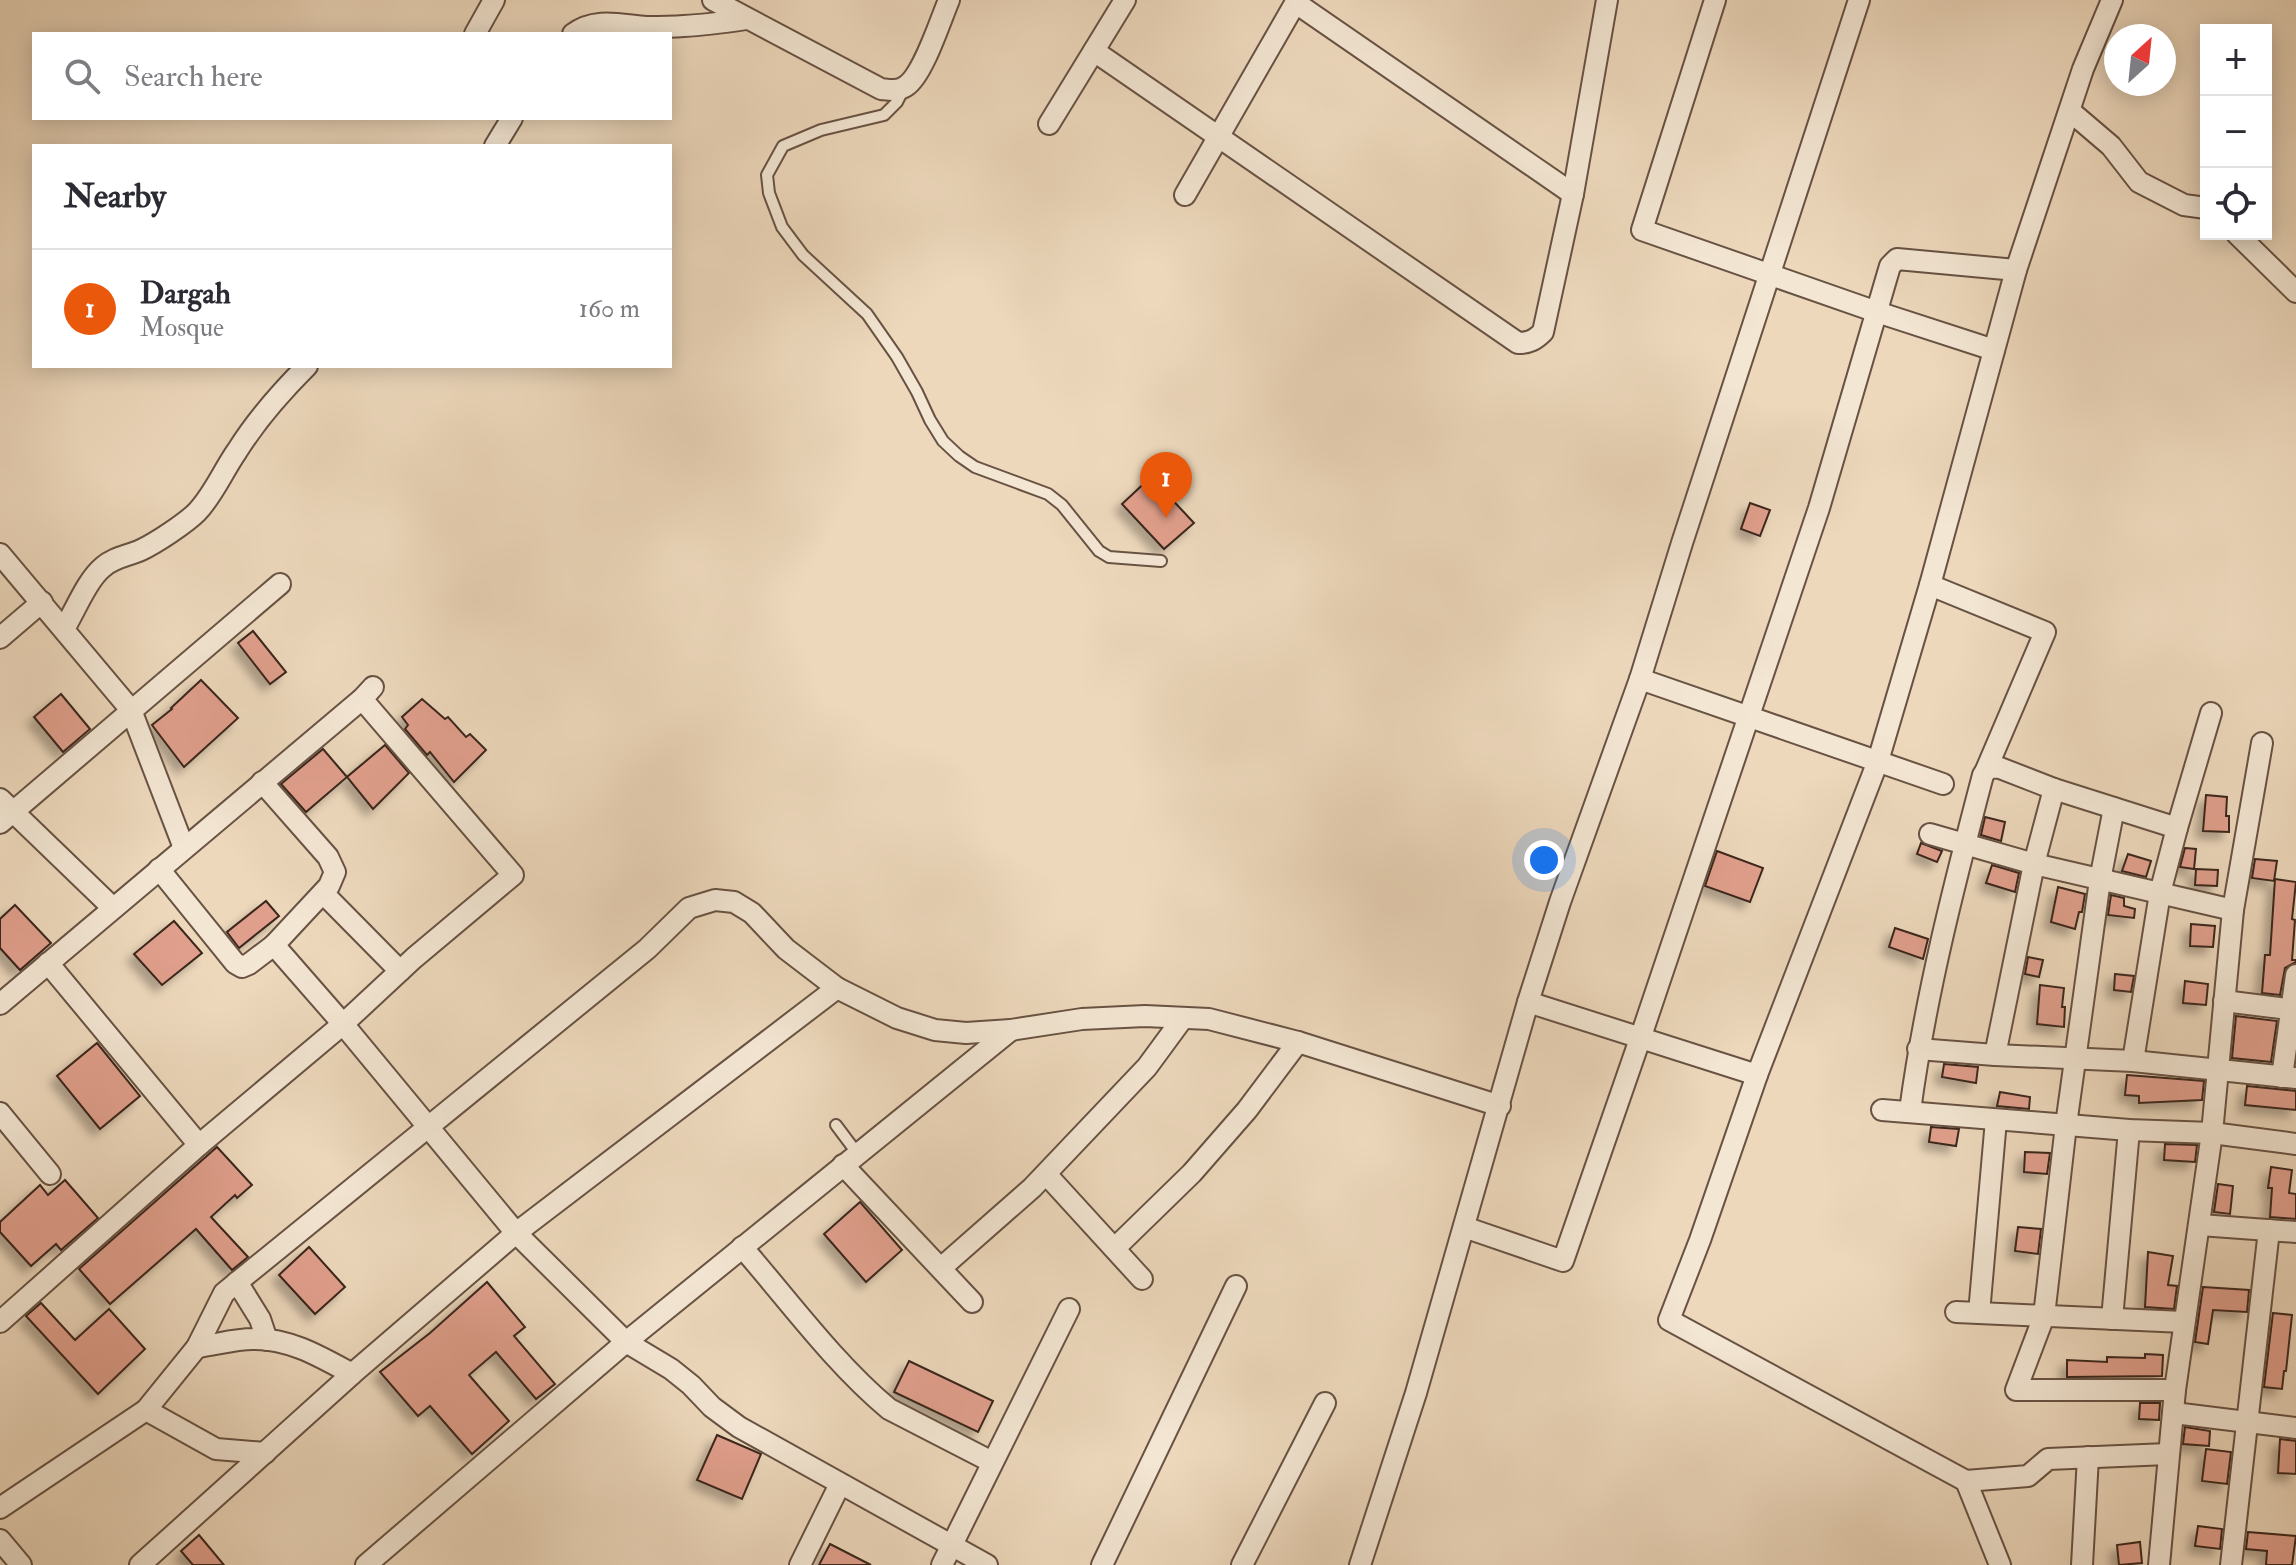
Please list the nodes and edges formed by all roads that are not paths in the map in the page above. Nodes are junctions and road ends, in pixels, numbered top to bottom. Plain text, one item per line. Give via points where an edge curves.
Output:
1 (494, 0) edge
2 (713, 0) edge
3 (949, 0) edge
4 (1125, 0) edge
5 (1607, 0) edge
6 (1715, 0) edge
7 (1859, 0) edge
8 (2112, 0) edge
9 (1297, 1) edge
10 (747, 19) junction
11 (476, 32) edge
12 (576, 32) edge
13 (1094, 51) junction
14 (905, 87) junction
15 (2070, 111) junction
16 (511, 120) edge
17 (1049, 124) dead end
18 (1219, 138) junction
19 (496, 144) edge
20 (1573, 194) junction
21 (1185, 195) dead end
22 (2200, 207) edge
23 (2243, 240) edge
24 (2016, 270) junction
25 (1770, 274) junction
26 (2296, 292) edge
27 (1877, 312) junction
28 (1994, 350) junction
29 (305, 368) edge
30 (0, 554) edge
31 (1161, 561) dead end
32 (280, 584) dead end
33 (1930, 585) junction
34 (42, 602) junction
35 (64, 629) junction
36 (0, 638) edge
37 (1640, 679) junction
38 (131, 710) junction
39 (2211, 713) dead end
40 (1748, 717) junction
41 (2262, 743) dead end
42 (1878, 761) junction
43 (1986, 770) junction
44 (262, 782) junction
45 (1943, 784) dead end
46 (2054, 789) junction
47 (2114, 808) junction
48 (4, 811) edge
49 (2177, 828) junction
50 (1930, 834) dead end
51 (1965, 843) junction
52 (184, 848) junction
53 (2034, 864) junction
54 (159, 869) junction
55 (2100, 880) junction
56 (323, 893) junction
57 (2160, 893) junction
58 (113, 908) junction
59 (2233, 910) junction
60 (274, 945) junction
61 (48, 963) junction
62 (400, 971) junction
63 (2296, 975) edge
64 (837, 988) junction
65 (2224, 1001) junction
66 (1528, 1002) junction
67 (0, 1004) edge
68 (2294, 1010) edge
69 (1183, 1018) junction
70 (343, 1024) junction
71 (1011, 1030) junction
72 (1640, 1039) junction
73 (1298, 1042) junction
74 (1918, 1049) junction
75 (1995, 1055) junction
76 (2076, 1059) junction
77 (2133, 1061) junction
78 (2219, 1071) junction
79 (1757, 1075) junction
80 (2289, 1078) edge
81 (1500, 1106) junction
82 (1882, 1110) dead end
83 (1910, 1111) junction
84 (0, 1113) edge
85 (1996, 1120) junction
86 (836, 1125) dead end
87 (2066, 1125) junction
88 (427, 1128) junction
89 (2129, 1130) junction
90 (2212, 1133) junction
91 (2296, 1144) edge
92 (199, 1145) junction
93 (850, 1159) junction
94 (50, 1174) dead end
95 (1046, 1174) junction
96 (2200, 1225) junction
97 (1464, 1227) junction
98 (2269, 1230) junction
99 (2296, 1232) edge
100 (516, 1233) junction
101 (742, 1247) junction
102 (1115, 1248) junction
103 (941, 1268) junction
104 (1142, 1279) dead end
105 (237, 1282) junction
106 (1236, 1286) dead end
107 (972, 1302) dead end
108 (1069, 1309) dead end
109 (1956, 1312) dead end
110 (1979, 1313) junction
111 (2044, 1316) junction
112 (2112, 1319) junction
113 (0, 1322) edge
114 (2184, 1322) junction
115 (267, 1340) junction
116 (626, 1342) junction
117 (197, 1347) junction
118 (352, 1374) junction
119 (2175, 1390) junction
120 (1325, 1403) dead end
121 (146, 1410) junction
122 (2174, 1413) junction
123 (2248, 1423) junction
124 (2296, 1428) edge
125 (265, 1453) junction
126 (2168, 1454) junction
127 (2088, 1457) junction
128 (992, 1462) junction
129 (1966, 1481) junction
130 (840, 1484) junction
131 (0, 1508) edge
132 (0, 1540) edge
133 (946, 1556) edge
134 (21, 1565) edge
135 (140, 1565) edge
136 (366, 1565) edge
137 (800, 1565) edge
138 (987, 1565) edge
139 (1102, 1565) edge
140 (1242, 1565) edge
141 (1360, 1565) edge
142 (2000, 1565) edge
143 (2082, 1565) edge
144 (2159, 1565) edge
145 (2231, 1565) edge

1 - 11 street
2 - 10 street
3 - 14 street via 917,76
4 - 13 street
5 - 20 street
6 - 25 street via 1642,230
7 - 25 street
8 - 15 street
9 - 18 street
9 - 20 street
10 - 12 street via 685,26 594,24
10 - 14 street via 881,89
13 - 17 street
13 - 18 street
14 - 31 lane via 884,115 821,130 783,146 767,175 782,227 803,255 867,314 943,441 959,456 1048,494 1109,557
15 - 22 street via 2111,146 2139,182 2184,205
15 - 24 street
16 - 19 street
18 - 20 street via 1518,343 1543,332
18 - 21 street
23 - 26 street
24 - 27 street via 1897,259 1890,266
24 - 28 street
25 - 27 street
25 - 37 street
27 - 28 street
27 - 40 street via 1819,508
28 - 33 street
29 - 35 street via 251,429 208,500 142,549 102,567
30 - 34 street
32 - 38 street
33 - 42 street
33 - 43 street via 2045,632
34 - 35 street
34 - 36 street
35 - 38 street
37 - 40 street
37 - 66 street
38 - 48 street
38 - 52 street
39 - 49 street
40 - 42 street
40 - 72 street
41 - 59 street
42 - 45 street
42 - 79 street
43 - 46 street via 2000,768
43 - 51 street
44 - 52 street
44 - 56 street via 328,857 335,872
44 - 62 street via 368,693 513,875
46 - 47 street
46 - 53 street
47 - 49 street
47 - 55 street
48 - 58 street
49 - 57 street
50 - 51 street
51 - 53 street
51 - 74 street
52 - 54 street
53 - 55 street
53 - 75 street
54 - 58 street
54 - 60 street via 235,963 249,964
55 - 57 street
55 - 76 street
56 - 60 street
56 - 62 street
57 - 59 street
57 - 77 street
58 - 61 street
59 - 65 street
60 - 70 street
61 - 67 street
61 - 92 street
62 - 70 street
63 - 68 street
64 - 71 street via 935,1030
64 - 88 street via 734,902 715,900 689,908 647,949
64 - 100 street
65 - 68 street
65 - 78 street
66 - 72 street
66 - 81 street
68 - 80 street
69 - 71 street via 1082,1019
69 - 73 street via 1209,1019
69 - 95 street via 1147,1067
70 - 88 street
70 - 92 street
71 - 93 street
72 - 79 street
72 - 97 street via 1563,1261
73 - 81 street
73 - 102 street via 1192,1173
74 - 75 street
74 - 83 street
75 - 76 street
76 - 77 street
76 - 87 street
77 - 78 street
78 - 80 street
78 - 90 street
79 - 129 street via 1669,1320
81 - 97 street
82 - 83 street
83 - 85 street
84 - 94 street
85 - 87 street
85 - 110 street
86 - 93 lane
87 - 89 street
87 - 111 street
88 - 100 street
88 - 105 street
89 - 90 street
89 - 112 street
90 - 91 street
90 - 96 street
92 - 113 street
93 - 101 street
93 - 103 street
95 - 102 street
95 - 103 street
96 - 98 street
96 - 114 street
97 - 141 street
98 - 99 street
98 - 123 street
100 - 116 street
100 - 118 street
101 - 116 street
101 - 128 street via 889,1409
102 - 104 street
103 - 107 street
105 - 115 street
105 - 117 street via 224,1293
106 - 139 street
108 - 128 street
109 - 110 street
110 - 111 street
111 - 112 street
111 - 119 street via 2016,1390
112 - 114 street
114 - 119 street
115 - 117 street
115 - 118 street via 315,1353
116 - 130 street via 671,1369 739,1427
116 - 136 street
117 - 121 street
118 - 125 street
119 - 122 street
120 - 140 street
121 - 125 street via 216,1449
121 - 131 street
122 - 123 street
122 - 126 street
123 - 124 street
123 - 145 street
125 - 135 street
126 - 127 street
126 - 144 street
127 - 129 street via 2048,1459 2028,1476
127 - 143 street
128 - 133 street
129 - 142 street
130 - 133 street
130 - 137 street
132 - 134 street
133 - 138 street

